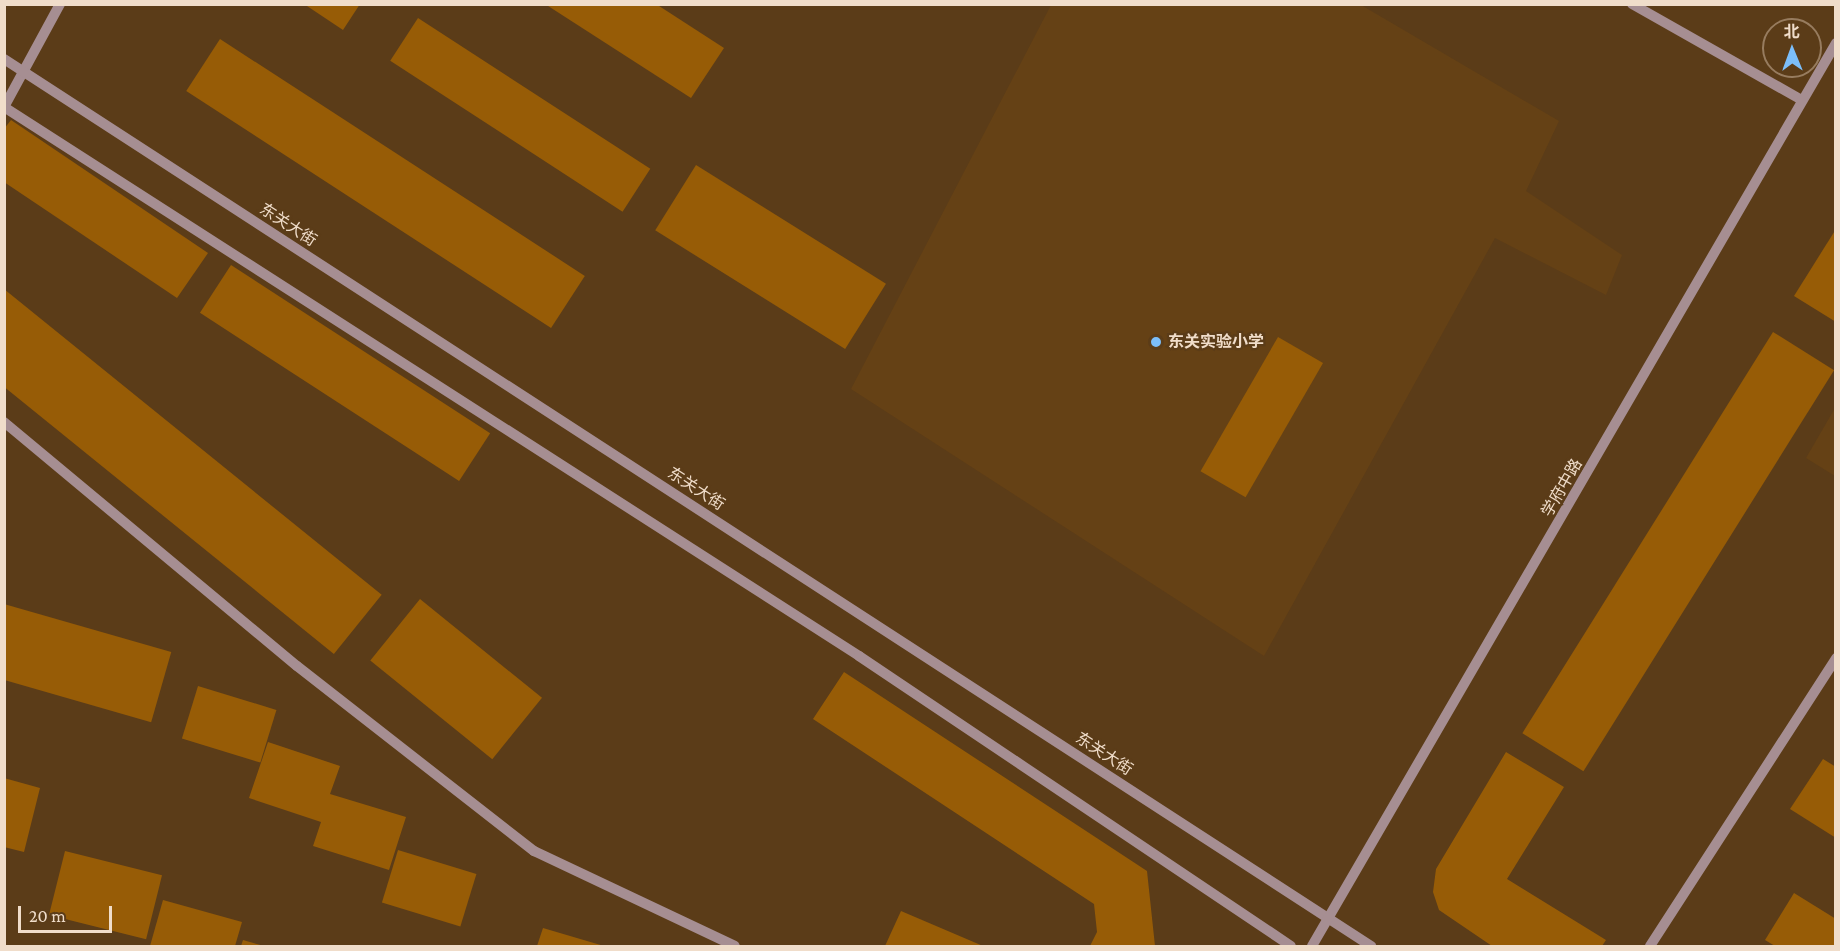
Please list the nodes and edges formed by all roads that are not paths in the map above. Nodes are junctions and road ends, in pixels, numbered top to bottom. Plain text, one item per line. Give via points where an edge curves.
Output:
1 (60, 4) edge
2 (1632, 4) edge
3 (1836, 43) edge
4 (4, 59) edge
5 (25, 71) junction
6 (1802, 100) junction
7 (4, 107) edge
8 (4, 422) edge
9 (1836, 658) edge
10 (1328, 920) junction
11 (735, 946) edge
12 (1291, 946) edge
13 (1312, 946) edge
14 (1371, 946) edge
15 (1650, 946) edge

1 - 5 street
2 - 6 street
3 - 6 street, 学府中路
4 - 5 street, 东关大街
5 - 7 street
5 - 10 street, 东关大街
6 - 10 street, 学府中路
7 - 12 street via 860,656
8 - 11 street via 297,666 534,850
9 - 15 street
10 - 13 street, 学府中路
10 - 14 street, 东关大街

